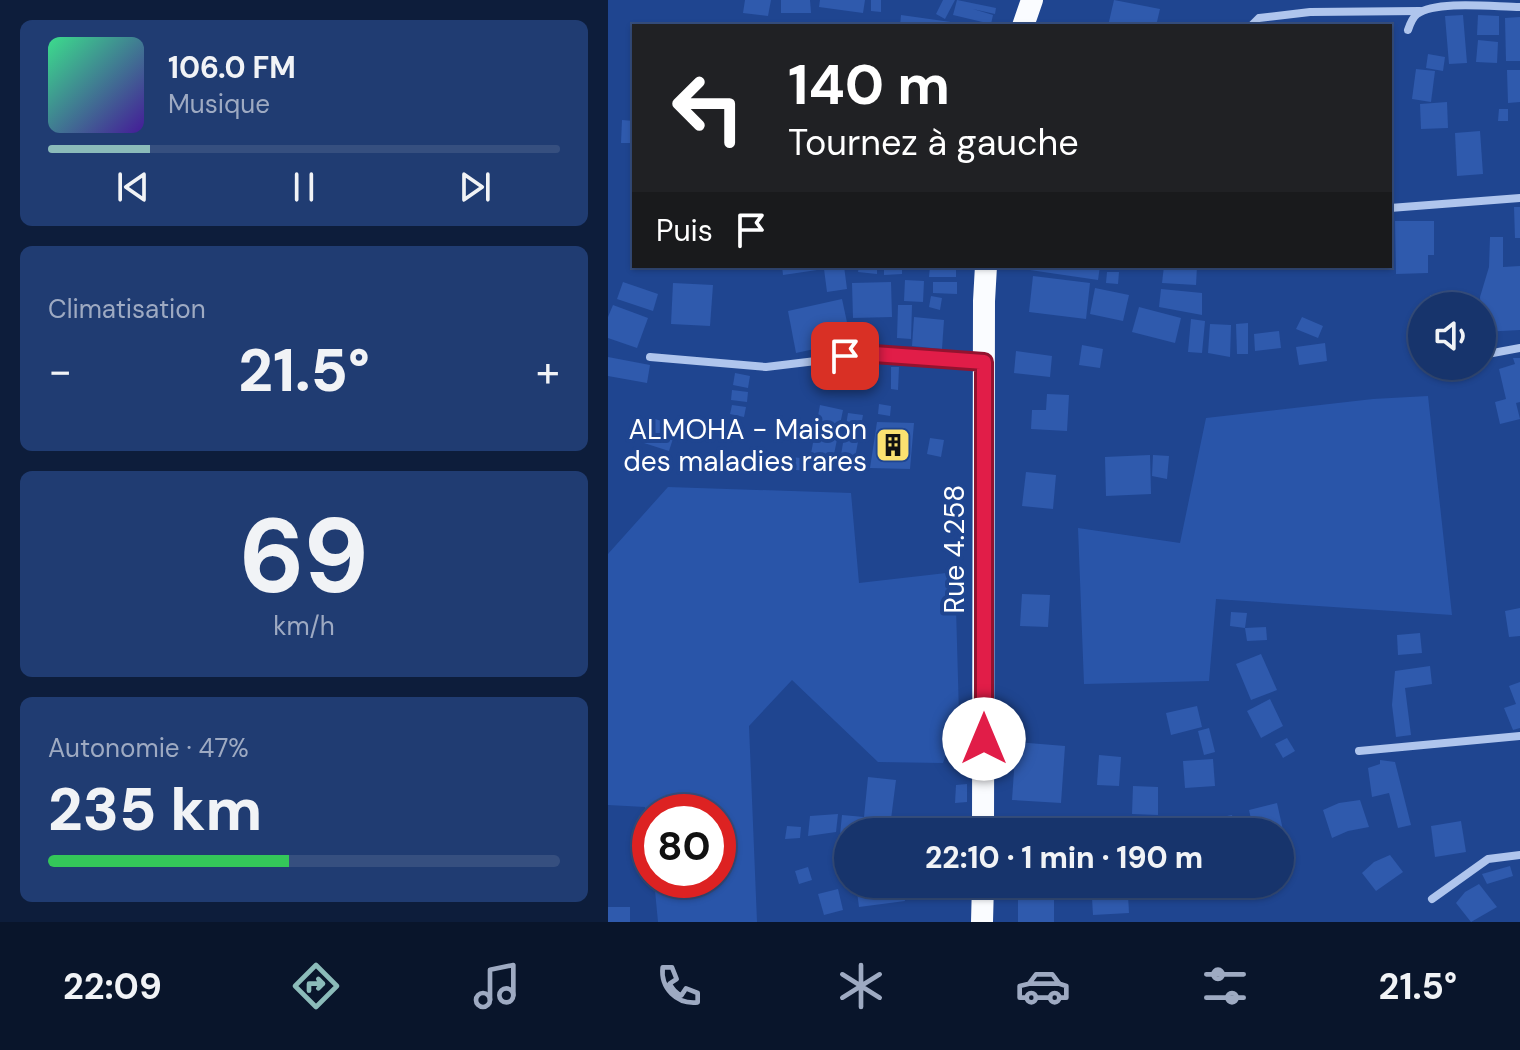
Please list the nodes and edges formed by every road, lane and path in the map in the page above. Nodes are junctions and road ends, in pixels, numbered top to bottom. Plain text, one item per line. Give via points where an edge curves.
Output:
1 (1032, 0) edge
2 (1520, 7) edge
3 (1420, 11) junction
4 (1024, 24) edge
5 (1253, 24) edge
6 (1408, 30) dead end
7 (1520, 198) edge
8 (1392, 208) edge
9 (986, 268) edge
10 (1520, 348) edge
11 (1496, 352) edge
12 (650, 357) dead end
13 (984, 362) junction
14 (1520, 736) edge
15 (1359, 751) dead end
16 (983, 818) edge
17 (1520, 855) edge
18 (983, 898) edge
19 (1432, 899) dead end
20 (982, 922) edge

1 - 4 highway
2 - 3 street via 1454,5
3 - 5 street via 1310,12 1259,18
3 - 6 street
7 - 8 street
9 - 13 highway, Rue 4.258
10 - 11 street
12 - 13 street via 766,367 874,354
13 - 16 highway, Rue 4.258
14 - 15 street
17 - 19 street via 1488,859
18 - 20 highway

